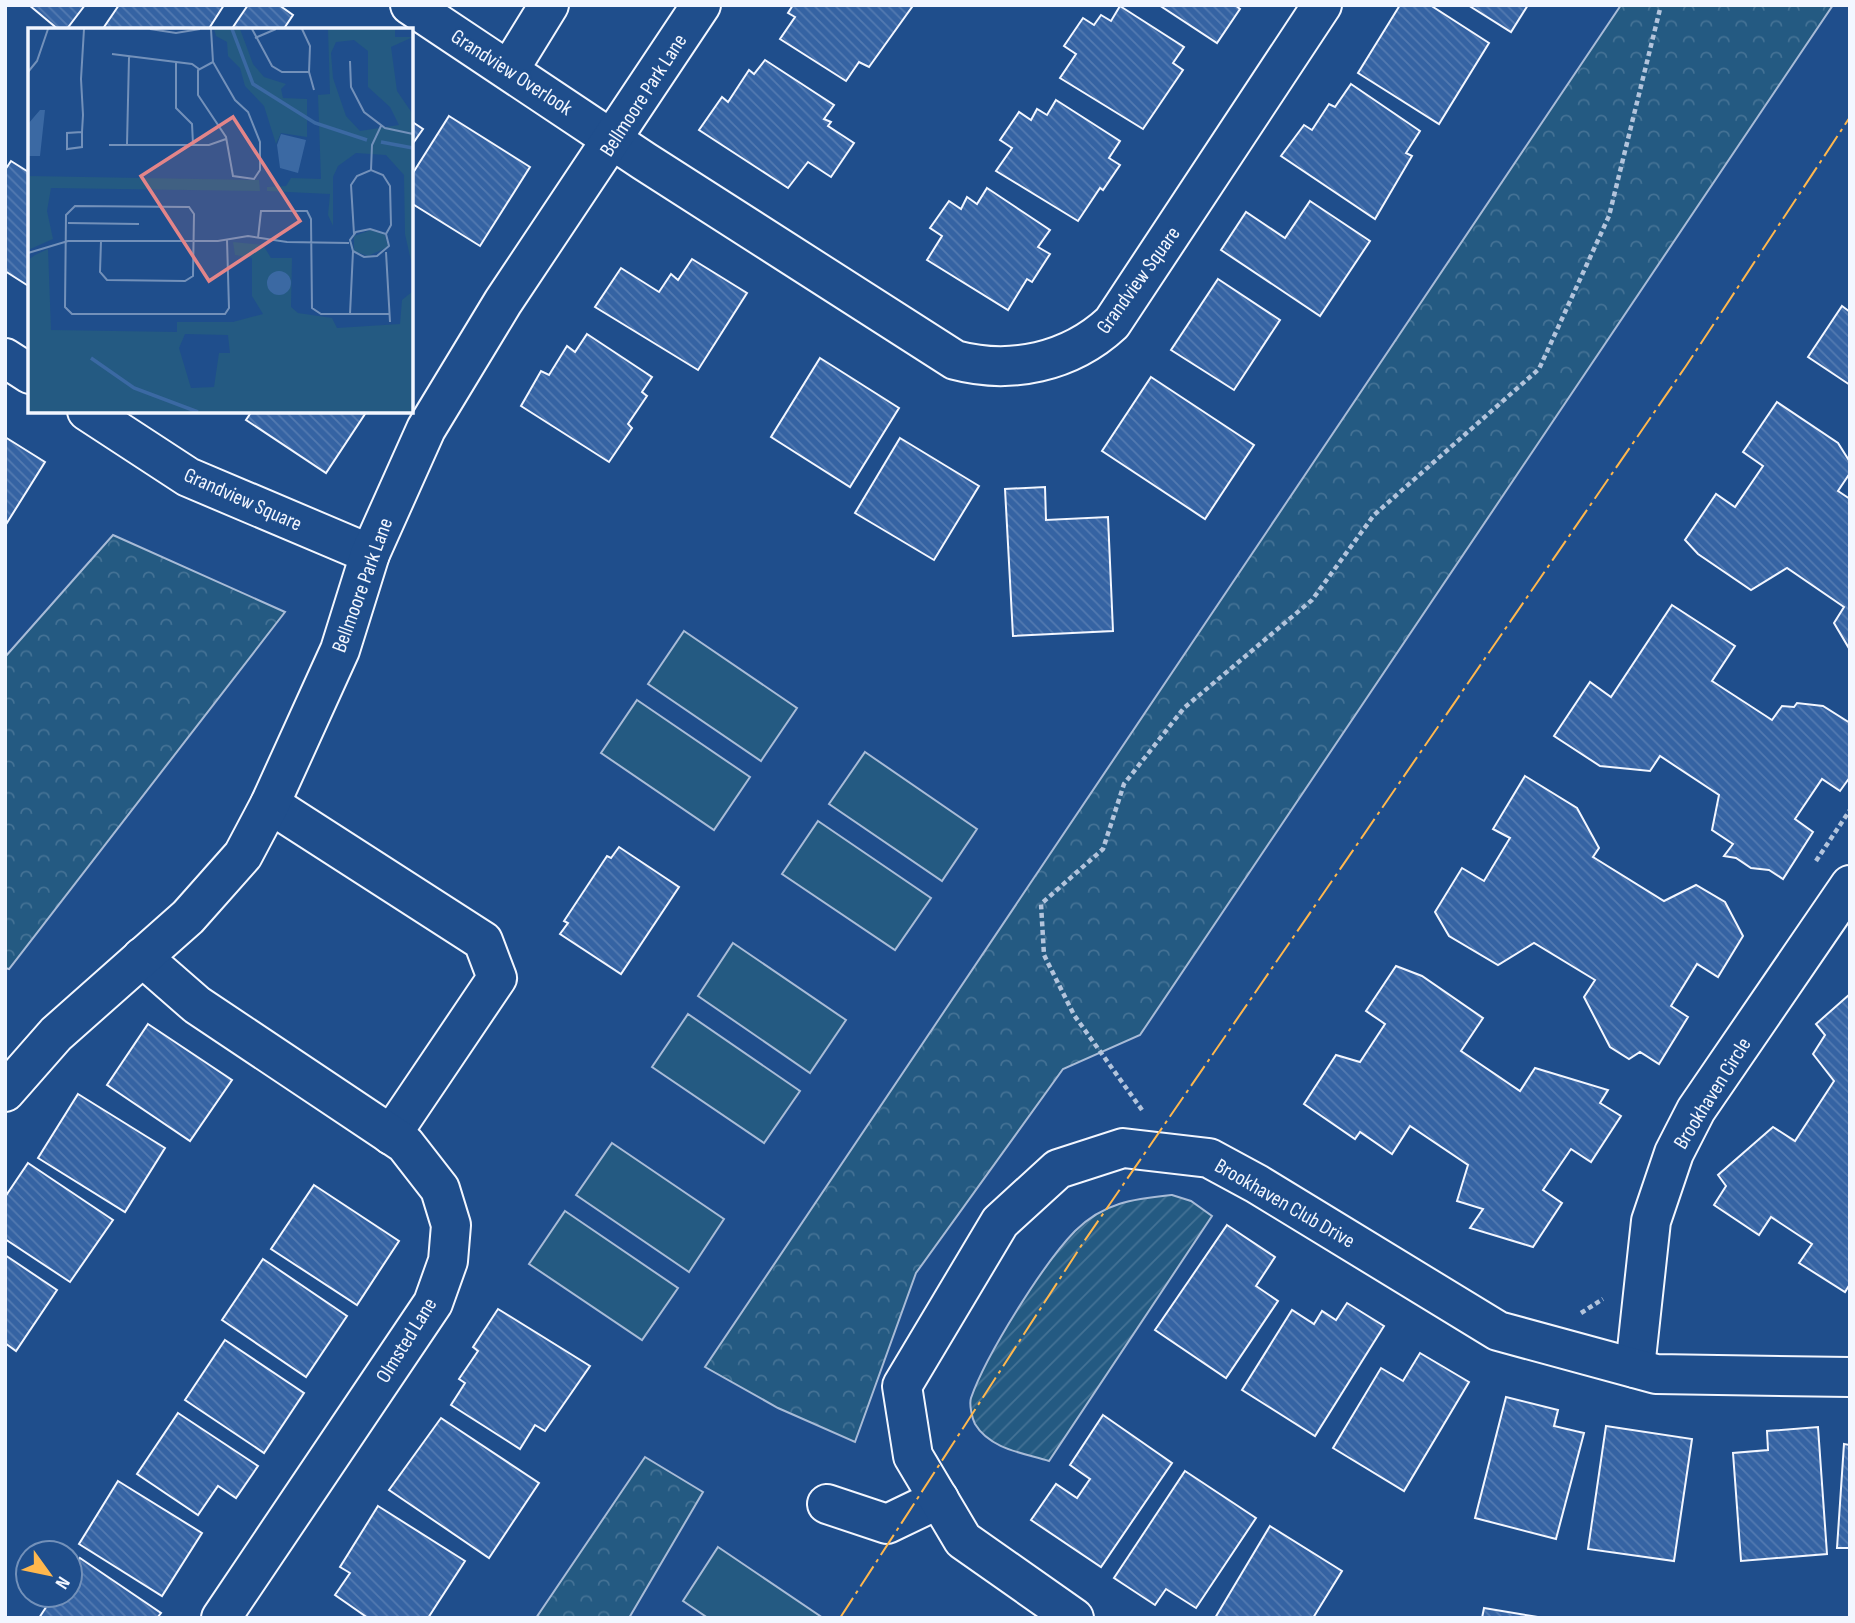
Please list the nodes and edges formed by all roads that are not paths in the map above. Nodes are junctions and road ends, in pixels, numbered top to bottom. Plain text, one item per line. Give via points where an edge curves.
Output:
1 (410, 5) edge
2 (549, 5) edge
3 (701, 5) edge
4 (1322, 5) edge
5 (509, 70) junction
6 (615, 139) junction
7 (5, 358) edge
8 (28, 373) edge
9 (90, 413) edge
10 (370, 554) junction
11 (270, 804) junction
12 (1845, 902) edge
13 (142, 957) junction
14 (5, 1092) edge
15 (391, 1135) junction
16 (1635, 1368) junction
17 (1850, 1377) edge
18 (939, 1499) junction
19 (827, 1504) dead end
20 (221, 1618) edge
21 (1074, 1618) edge

1 - 5 street, Grandview Overlook
2 - 5 street
3 - 6 street, Bellmoore Park Lane
4 - 6 street, Grandview Square via 1112,323 1078,348 1028,364 955,360
5 - 6 street, Grandview Overlook
6 - 10 street, Bellmoore Park Lane via 503,302 426,429
7 - 8 street
9 - 10 street, Grandview Square via 188,477
10 - 11 street, Bellmoore Park Lane via 340,650
11 - 13 street, Bellmoore Park Lane via 243,855 188,917
11 - 15 street via 483,942 497,978
12 - 16 street, Brookhaven Circle via 1696,1110 1674,1153 1651,1221
13 - 14 street, Bellmoore Park Lane via 56,1034
13 - 15 street, Olmsted Lane via 197,1005
15 - 20 street, Olmsted Lane via 405,1144 440,1189 451,1225 448,1261 433,1303
16 - 17 street, Brookhaven Club Drive via 1656,1374
16 - 18 street, Brookhaven Club Drive via 1498,1331 1209,1158 1123,1148 1058,1169 1000,1222 902,1386 913,1456
18 - 19 street via 887,1524
18 - 21 street, Brookhaven Club Drive via 963,1540

